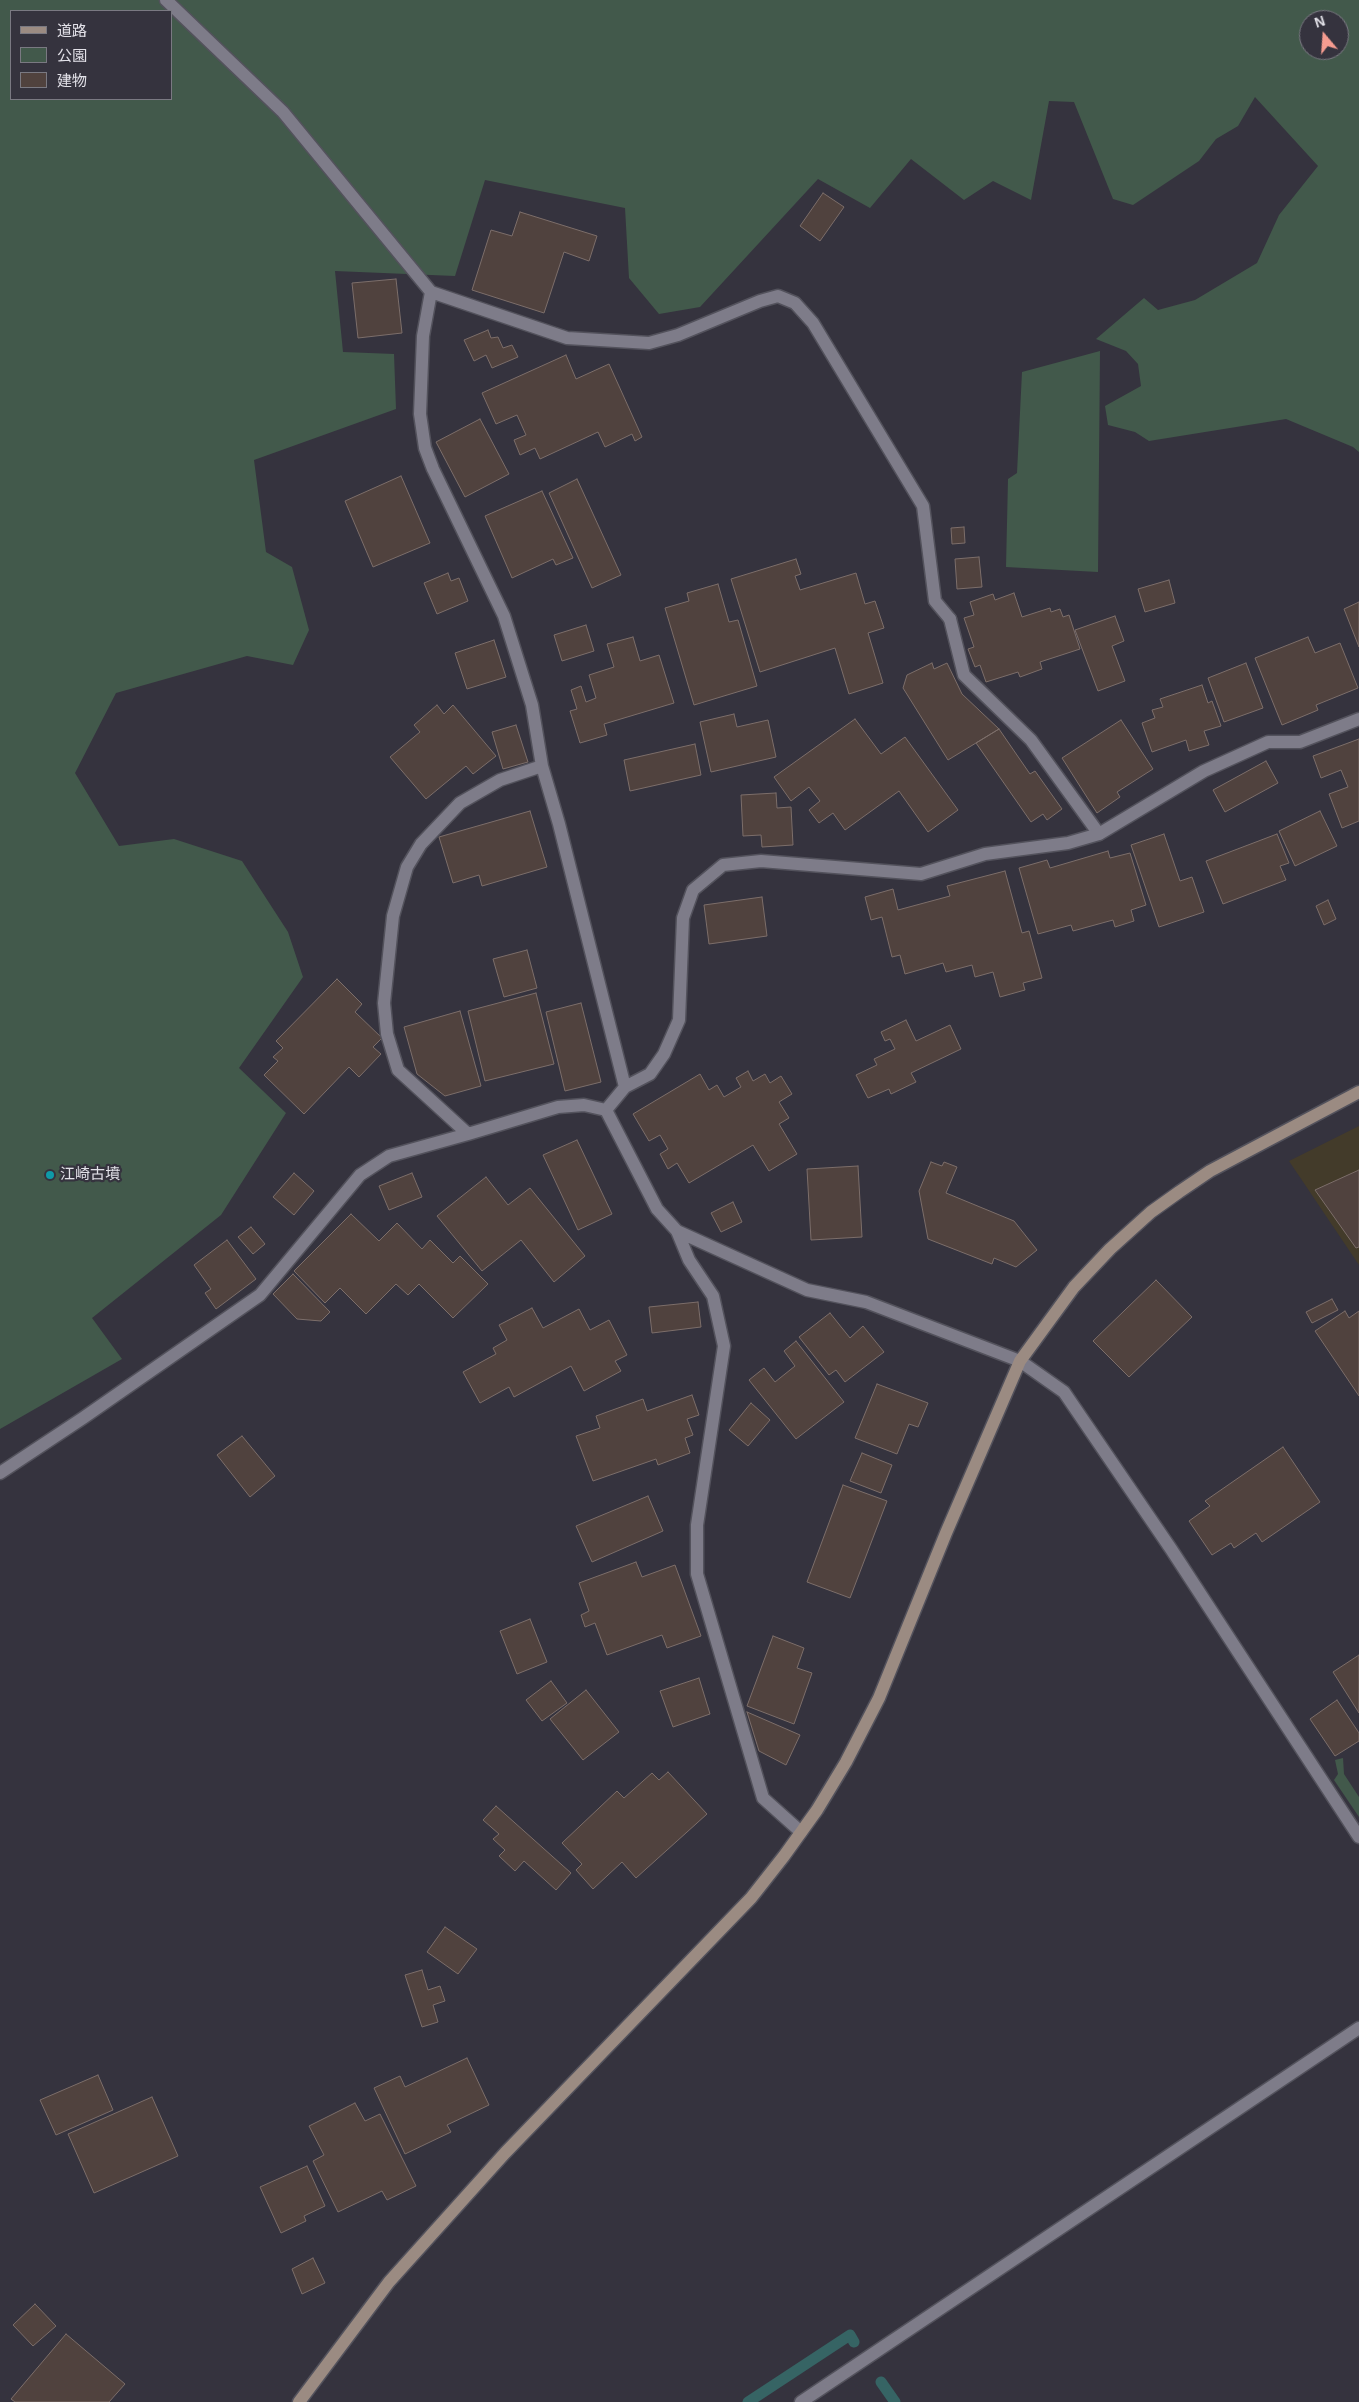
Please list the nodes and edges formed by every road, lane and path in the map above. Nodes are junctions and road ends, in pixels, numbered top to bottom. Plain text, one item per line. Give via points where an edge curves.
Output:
1 (166, 0) edge
2 (431, 292) junction
3 (1359, 719) edge
4 (542, 766) junction
5 (1099, 834) junction
6 (625, 1087) junction
7 (1359, 1092) edge
8 (606, 1110) junction
9 (468, 1134) junction
10 (677, 1231) junction
11 (1020, 1361) junction
12 (0, 1472) edge
13 (801, 1832) junction
14 (1359, 1837) edge
15 (1359, 2028) edge
16 (299, 2402) edge
17 (801, 2402) edge

1 - 2 street via 282,112
2 - 4 street via 423,336 420,414 425,448 504,616 532,705
2 - 5 street via 566,338 649,343 778,296 795,303 813,323 924,506 935,602 950,619 964,675 1031,740
3 - 5 street via 1300,742 1268,742 1243,753 1204,771
4 - 6 street
4 - 9 street via 500,780 460,803 421,844 407,867 393,916 384,1003 387,1034 398,1070
5 - 6 street via 1068,843 985,854 921,874 761,861 723,865 693,890 683,918 679,1020 664,1054 650,1074
6 - 8 street
7 - 11 street via 1210,1171 1151,1212 1074,1287
8 - 9 street via 584,1105 558,1107
8 - 10 street via 657,1208
9 - 12 street via 389,1156 360,1175 260,1295
10 - 11 street via 807,1290 866,1302
10 - 13 street via 689,1260 713,1296 724,1346 697,1525 697,1574 763,1798
11 - 13 street via 879,1698 846,1762
11 - 14 street via 1064,1392
13 - 16 street via 751,1898 506,2154 389,2282
15 - 17 street

